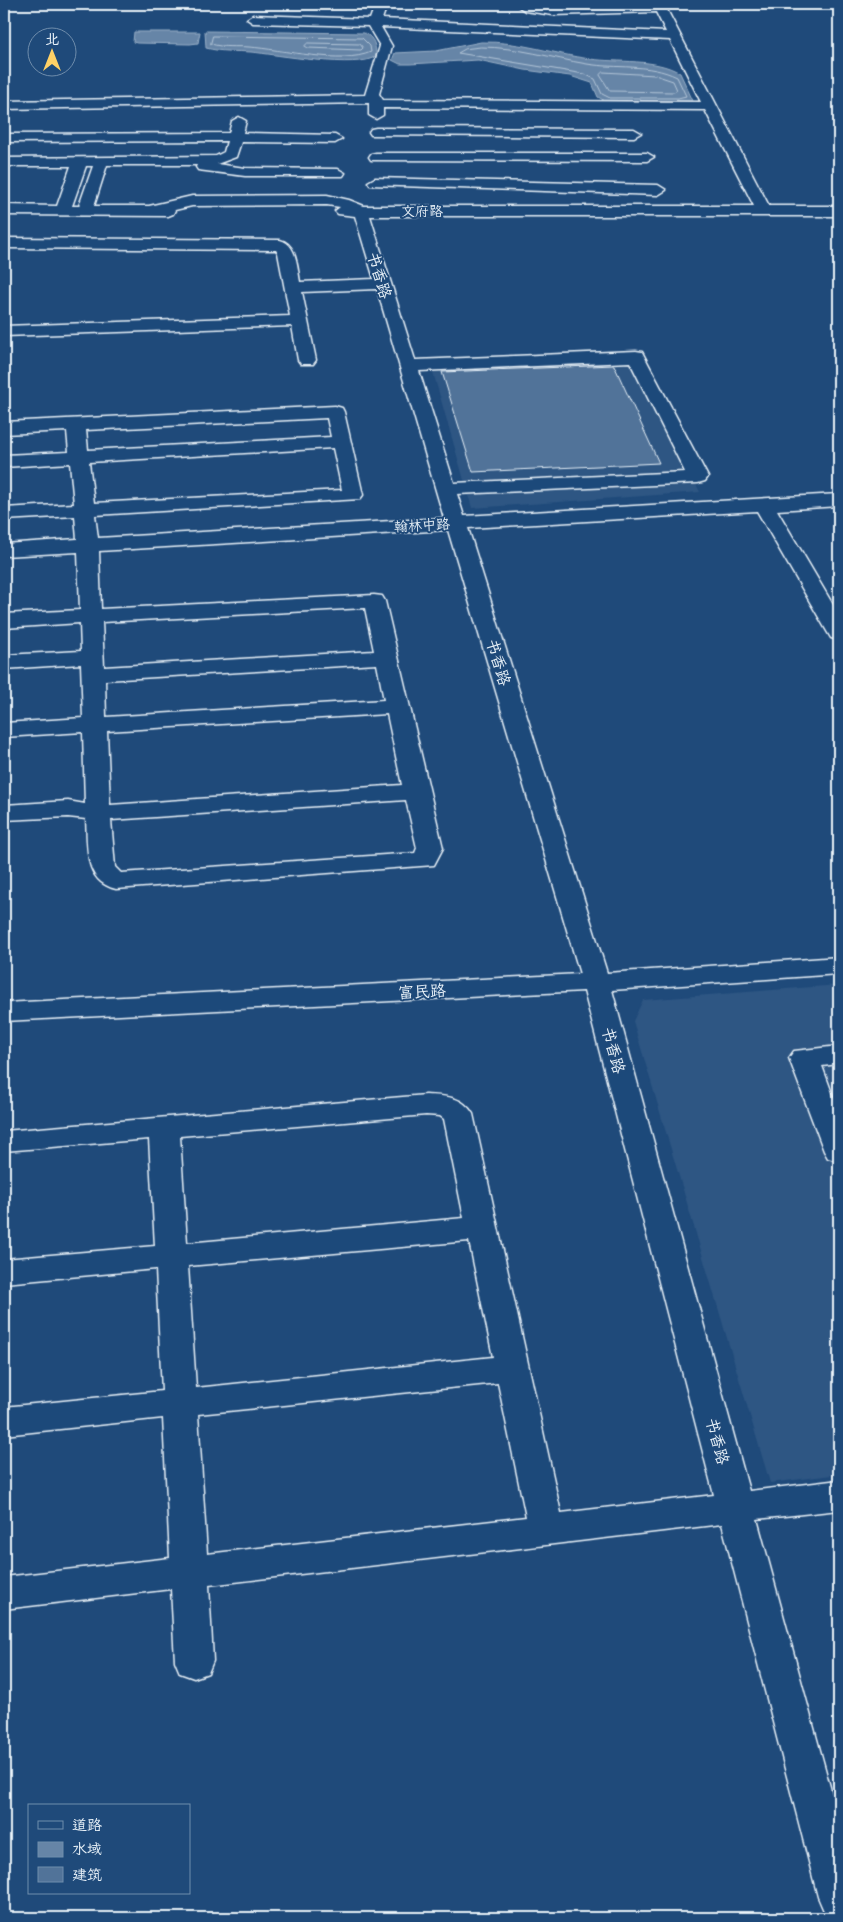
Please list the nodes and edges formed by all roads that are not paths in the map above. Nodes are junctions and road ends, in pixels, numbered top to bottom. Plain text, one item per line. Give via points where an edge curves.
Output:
1 (382, 4) edge
2 (521, 4) edge
3 (659, 6) edge
4 (253, 19) dead end
5 (375, 22) junction
6 (674, 36) junction
7 (376, 101) junction
8 (4, 105) edge
9 (710, 106) junction
10 (343, 108) dead end
11 (242, 109) junction
12 (4, 114) edge
13 (376, 132) junction
14 (634, 133) dead end
15 (235, 137) junction
16 (4, 138) edge
17 (335, 139) dead end
18 (85, 140) junction
19 (376, 157) junction
20 (647, 157) dead end
21 (4, 162) edge
22 (83, 162) junction
23 (101, 162) junction
24 (173, 162) junction
25 (338, 173) dead end
26 (658, 190) dead end
27 (372, 200) junction
28 (4, 210) edge
29 (63, 210) junction
30 (85, 210) junction
31 (763, 210) junction
32 (839, 211) edge
33 (4, 243) edge
34 (383, 284) junction
35 (292, 287) junction
36 (298, 321) junction
37 (4, 330) edge
38 (307, 360) dead end
39 (408, 366) junction
40 (76, 425) junction
41 (4, 428) edge
42 (342, 442) junction
43 (79, 457) junction
44 (4, 461) edge
45 (446, 489) junction
46 (839, 500) edge
47 (764, 505) junction
48 (85, 509) junction
49 (4, 514) edge
50 (456, 523) junction
51 (88, 545) junction
52 (4, 550) edge
53 (91, 616) junction
54 (4, 621) edge
55 (839, 633) edge
56 (386, 657) junction
57 (4, 662) edge
58 (92, 665) junction
59 (397, 706) junction
60 (94, 725) junction
61 (4, 730) edge
62 (416, 792) junction
63 (98, 812) junction
64 (4, 813) edge
65 (839, 965) edge
66 (596, 982) junction
67 (4, 1012) edge
68 (839, 1055) edge
69 (164, 1127) junction
70 (4, 1141) edge
71 (839, 1151) edge
72 (482, 1228) junction
73 (171, 1256) junction
74 (4, 1271) edge
75 (512, 1368) junction
76 (180, 1403) junction
77 (4, 1421) edge
78 (839, 1495) edge
79 (735, 1508) junction
80 (546, 1530) junction
81 (190, 1571) junction
82 (4, 1593) edge
83 (194, 1661) dead end
84 (839, 1897) edge

1 - 5 street
2 - 3 street via 535,9 566,11
3 - 6 street
4 - 5 street
5 - 6 street
5 - 7 street, 书香路 via 376,32 386,46 372,95
6 - 9 street
7 - 8 street
7 - 9 street
7 - 13 street, 书香路
9 - 31 street
10 - 11 street
11 - 12 street
11 - 15 street
13 - 14 street
13 - 19 street, 书香路
15 - 17 street
15 - 18 street via 105,136
15 - 24 street via 231,154 227,157
16 - 18 street
18 - 22 street
19 - 20 street
19 - 27 street, 书香路
21 - 22 street
22 - 23 street
22 - 29 street
23 - 24 street
23 - 30 street
24 - 25 street via 245,172
26 - 27 street
27 - 30 street, 文府路 via 149,211
27 - 31 street, 文府路
27 - 34 street, 书香路
28 - 29 street, 文府路
29 - 30 street, 文府路
31 - 32 street, 文府路
33 - 35 street via 271,243 284,248
34 - 35 street
34 - 39 street, 书香路
35 - 36 street
36 - 37 street
36 - 38 street
39 - 45 street, 书香路
39 - 45 street via 636,356 698,477
40 - 41 street
40 - 42 street via 335,412
40 - 43 street
42 - 43 street
42 - 48 street via 353,495
43 - 44 street
43 - 48 street
45 - 50 street, 书香路
46 - 47 street, 翰林中路
47 - 50 street, 翰林中路
47 - 55 street
48 - 49 street
48 - 51 street
50 - 51 street, 翰林中路
50 - 66 street, 书香路
51 - 52 street, 翰林中路
51 - 53 street
53 - 54 street
53 - 56 street via 374,601
53 - 58 street
56 - 58 street
56 - 59 street
57 - 58 street
58 - 60 street
59 - 60 street
59 - 62 street
60 - 61 street
60 - 63 street
62 - 63 street
62 - 63 street via 430,848 425,860 116,881 102,867
63 - 64 street via 68,809
65 - 66 street, 富民路
66 - 67 street, 富民路
66 - 79 street, 书香路
68 - 71 street via 804,1058
69 - 70 street
69 - 72 street via 426,1104 446,1106 458,1114
69 - 73 street
72 - 73 street
72 - 75 street
73 - 74 street
73 - 76 street
75 - 76 street
75 - 80 street
76 - 77 street
76 - 81 street
78 - 79 street
79 - 80 street
79 - 84 street, 书香路
80 - 81 street
81 - 82 street
81 - 83 street

